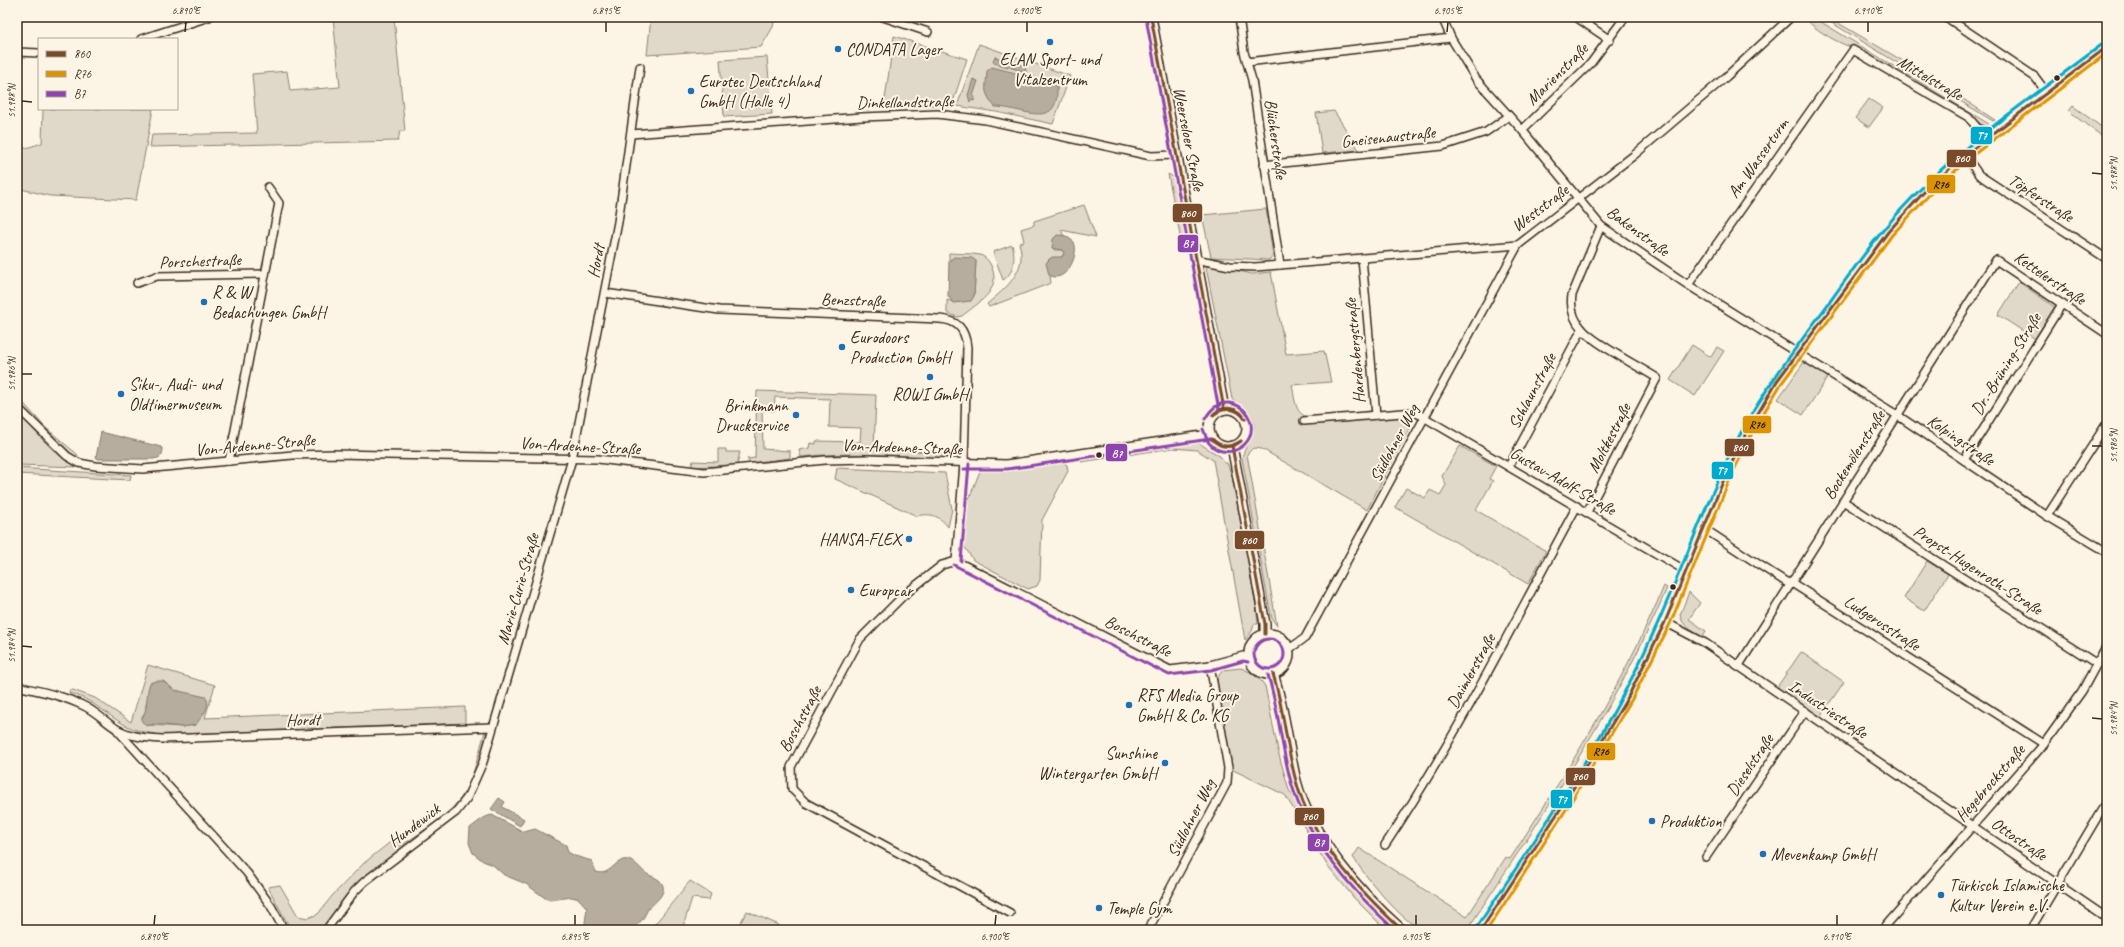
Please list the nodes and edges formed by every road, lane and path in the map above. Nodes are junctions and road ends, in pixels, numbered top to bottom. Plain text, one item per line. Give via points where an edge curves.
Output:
1 (209, 17) edge
2 (884, 17) edge
3 (1150, 17) edge
4 (1239, 17) edge
5 (1442, 17) edge
6 (1576, 17) edge
7 (1625, 17) edge
8 (1791, 17) edge
9 (1946, 17) edge
10 (928, 32) dead end
11 (144, 38) edge
12 (1451, 38) junction
13 (1610, 40) junction
14 (2107, 47) edge
15 (1853, 50) joint
16 (17, 52) edge
17 (38, 53) edge
18 (1247, 62) junction
19 (640, 67) dead end
20 (2047, 93) junction
21 (1509, 116) junction
22 (1522, 130) junction
23 (631, 134) junction
24 (1987, 139) junction
25 (1176, 155) junction
26 (1965, 155) junction
27 (1264, 165) junction
28 (268, 186) dead end
29 (1578, 198) junction
30 (1601, 226) junction
31 (1518, 245) junction
32 (1362, 258) junction
33 (1195, 259) junction
34 (2107, 259) edge
35 (1996, 260) joint
36 (1280, 265) junction
37 (265, 274) junction
38 (136, 283) dead end
39 (1688, 285) junction
40 (605, 292) junction
41 (2062, 304) junction
42 (1582, 329) junction
43 (2107, 334) edge
44 (1798, 353) junction
45 (17, 407) edge
46 (1224, 409) junction
47 (1376, 415) junction
48 (1896, 415) junction
49 (1425, 417) junction
50 (1304, 421) dead end
51 (2107, 423) edge
52 (1209, 434) junction
53 (1232, 446) junction
54 (572, 459) junction
55 (1964, 460) junction
56 (228, 461) junction
57 (964, 464) junction
58 (1509, 466) junction
59 (1843, 501) junction
60 (1576, 506) junction
61 (1588, 512) junction
62 (2047, 516) junction
63 (1703, 528) junction
64 (2107, 552) edge
65 (956, 561) junction
66 (1686, 571) junction
67 (1792, 583) junction
68 (1665, 622) junction
69 (1265, 634) junction
70 (2107, 645) edge
71 (1289, 649) junction
72 (1249, 657) junction
73 (1210, 664) junction
74 (2097, 664) junction
75 (1738, 667) junction
76 (1273, 674) junction
77 (17, 686) edge
78 (1805, 711) junction
79 (494, 727) junction
80 (116, 728) junction
81 (2044, 744) junction
82 (2104, 806) dead end
83 (1972, 826) junction
84 (1385, 845) dead end
85 (1706, 857) dead end
86 (2058, 884) junction
87 (1010, 913) dead end
88 (2107, 918) edge
89 (284, 930) edge
90 (326, 930) edge
91 (1148, 930) edge
92 (1402, 930) edge
93 (1481, 930) edge
94 (1882, 930) edge
95 (2030, 930) edge

1 - 11 street
2 - 10 street
3 - 25 street, Weerseloer Straße
4 - 18 street, Blücherstraße
5 - 12 street, Bakenstraße
6 - 13 street
7 - 13 street, Marienstraße
8 - 29 street, Weststraße via 1727,76 1633,156
9 - 20 street via 2035,78
12 - 18 street
12 - 21 street, Bakenstraße via 1476,79
13 - 22 street, Marienstraße via 1591,63
14 - 20 main road
15 - 24 street, Mittelstraße via 1968,117
15 - 39 street, Am Wasserturm
16 - 17 street
18 - 27 street, Blücherstraße via 1252,80
19 - 23 street, Hordt
20 - 24 main road
21 - 22 street, Bakenstraße
21 - 27 street, Gneisenaustraße via 1486,132 1443,146
22 - 29 street, Bakenstraße
23 - 25 street, Dinkellandstraße via 937,114 986,120 1152,156
23 - 40 street, Hordt
24 - 26 main road
25 - 33 street, Weerseloer Straße
26 - 34 street, Töpferstraße via 1979,175
26 - 44 main road via 1935,181 1902,216
27 - 36 street, Blücherstraße
28 - 37 street, Porschestraße via 279,203
29 - 30 street, Bakenstraße
29 - 31 street, Weststraße
30 - 39 street, Bakenstraße
30 - 42 street via 1570,305
31 - 32 street, Weststraße
31 - 49 street, Südlohner Weg
32 - 36 street, Weststraße
32 - 47 street, Hardenbergstraße
33 - 36 street, Weststraße via 1230,266
33 - 46 street, Weerseloer Straße
35 - 41 street, Kettelerstraße
35 - 48 street, Bockemölenstraße
37 - 38 street, Porschestraße via 158,276
37 - 56 street, Porschestraße
39 - 44 street, Bakenstraße
40 - 54 street, Hordt
40 - 57 street, Benzstraße via 719,310 939,319 956,323 962,329 966,347
41 - 43 street, Kettelerstraße
41 - 55 street, Dr.-Brüning-Straße
42 - 58 street, Schlaunstraße
42 - 61 street, Moltkestraße via 1657,378
44 - 48 street, Kolpingstraße
44 - 63 main road via 1777,381 1750,428
45 - 56 street, Von-Ardenne-Straße via 67,456 79,463 143,469
46 - 52 street via 1213,415 1209,421
46 - 53 street via 1236,410 1247,424 1245,436
47 - 49 street, Hardenbergstraße via 1415,412
47 - 50 street
48 - 55 street, Kolpingstraße
48 - 59 street, Bockemölenstraße
49 - 58 street, Gustav-Adolf-Straße
49 - 71 street, Südlohner Weg via 1305,638
51 - 62 street
52 - 53 street via 1221,446
52 - 57 street, Von-Ardenne-Straße via 1006,464
53 - 69 street
54 - 56 street, Von-Ardenne-Straße via 334,454
54 - 57 street, Von-Ardenne-Straße via 622,460 704,472 867,458
54 - 79 street, Marie-Curie-Straße
55 - 62 street, Kolpingstraße
57 - 65 street
58 - 60 street, Gustav-Adolf-Straße
59 - 67 street, Bockemölenstraße
59 - 74 street, Propst-Hugenroth-Straße
60 - 61 street, Gustav-Adolf-Straße
60 - 84 street, Daimlerstraße via 1458,726
61 - 66 street, Gustav-Adolf-Straße
62 - 64 street, Kolpingstraße
63 - 66 main road
63 - 67 street, Ludgerusstraße via 1786,582
65 - 73 street, Boschstraße via 1170,670
65 - 87 street, Boschstraße via 942,565 904,595 860,638 791,766 792,789 806,803
66 - 68 main road
67 - 75 street, Bockemölenstraße
67 - 81 street, Ludgerusstraße
68 - 75 street, Industriestraße via 1704,643
68 - 93 main road via 1642,671 1608,731
69 - 71 street via 1280,636
69 - 72 street via 1252,642
70 - 74 street, Hegebrockstraße
71 - 76 street via 1287,664
72 - 73 street, Boschstraße via 1243,656
72 - 76 street via 1255,668 1266,674
73 - 91 street, Südlohner Weg via 1228,768 1227,783
74 - 81 street, Hegebrockstraße via 2082,691
75 - 78 street, Industriestraße
76 - 92 street via 1297,782 1315,824 1339,862 1364,893
77 - 80 street, Hordt via 76,702 96,711
78 - 83 street, Industriestraße
78 - 85 street, Dieselstraße
79 - 80 street, Hordt via 185,740 141,737
79 - 90 street, Hundewick via 477,776 467,798 456,812 364,882
80 - 89 street, Hordt via 247,873 271,906
81 - 83 street, Hegebrockstraße
82 - 86 street
83 - 86 street, Ottostraße
83 - 94 street, Hegebrockstraße
86 - 88 street, Ottostraße
86 - 95 street

